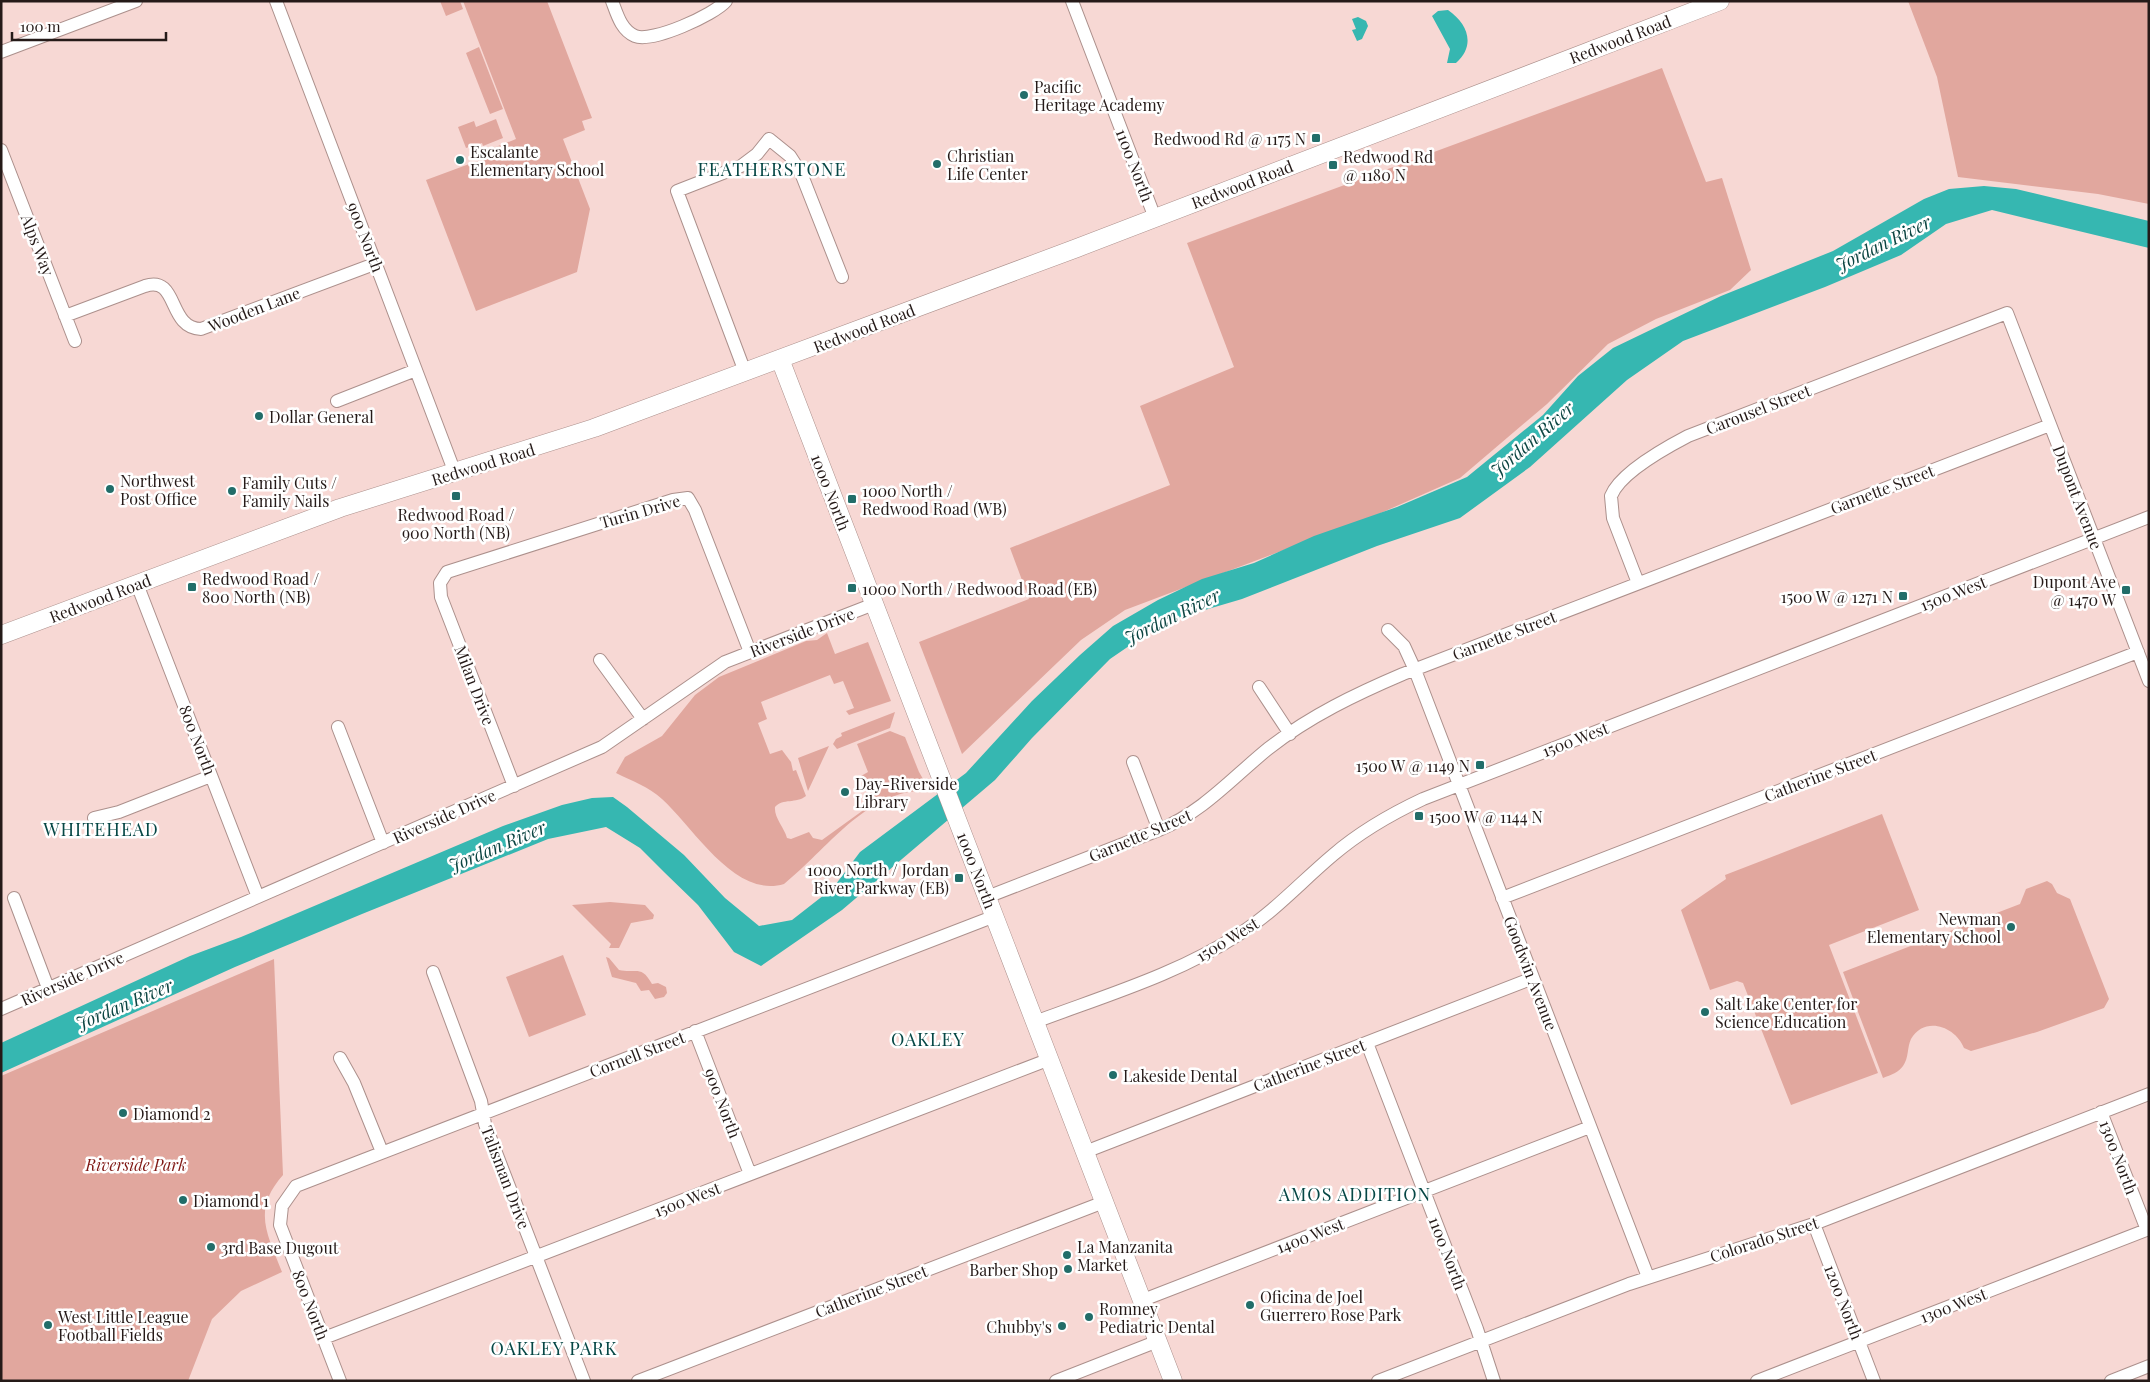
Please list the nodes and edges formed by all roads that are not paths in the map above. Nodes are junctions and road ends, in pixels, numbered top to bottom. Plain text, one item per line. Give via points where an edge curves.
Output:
1 (136, 1) edge
2 (276, 1) edge
3 (612, 1) edge
4 (726, 1) edge
5 (1072, 1) edge
6 (1720, 1) edge
7 (1, 52) edge
8 (1, 150) edge
9 (1155, 218) junction
10 (377, 263) junction
11 (842, 277) dead end
12 (2007, 312) joint
13 (66, 316) junction
14 (75, 341) dead end
15 (780, 359) junction
16 (416, 370) junction
17 (745, 372) junction
18 (337, 401) dead end
19 (2050, 425) junction
20 (455, 473) junction
21 (2149, 517) edge
22 (2094, 539) junction
23 (440, 583) joint
24 (137, 584) junction
25 (1638, 584) junction
26 (874, 604) junction
27 (1388, 630) dead end
28 (1, 635) edge
29 (750, 652) junction
30 (2138, 652) junction
31 (600, 660) dead end
32 (1415, 670) junction
33 (2149, 681) edge
34 (1258, 687) dead end
35 (642, 719) junction
36 (338, 727) dead end
37 (1290, 734) junction
38 (1133, 762) dead end
39 (212, 776) junction
40 (1459, 784) junction
41 (514, 786) junction
42 (94, 818) dead end
43 (1160, 830) junction
44 (383, 843) junction
45 (258, 897) junction
46 (987, 897) junction
47 (14, 898) dead end
48 (1502, 898) junction
49 (994, 916) junction
50 (433, 972) dead end
51 (1533, 978) junction
52 (48, 988) junction
53 (1, 1009) edge
54 (1035, 1022) junction
55 (695, 1032) junction
56 (1367, 1043) junction
57 (340, 1058) dead end
58 (1050, 1059) junction
59 (2149, 1094) edge
60 (2101, 1112) junction
61 (484, 1113) junction
62 (1590, 1127) junction
63 (382, 1152) junction
64 (1085, 1152) junction
65 (750, 1174) junction
66 (1424, 1192) junction
67 (285, 1200) joint
68 (1104, 1202) junction
69 (1814, 1224) junction
70 (2148, 1230) edge
71 (536, 1256) junction
72 (1648, 1277) junction
73 (1142, 1300) junction
74 (324, 1338) junction
75 (1158, 1341) junction
76 (1480, 1341) junction
77 (1859, 1341) junction
78 (2149, 1366) edge
79 (340, 1381) edge
80 (584, 1381) edge
81 (638, 1381) edge
82 (1056, 1381) edge
83 (1173, 1381) edge
84 (1378, 1381) edge
85 (1494, 1381) edge
86 (1757, 1381) edge
87 (1874, 1381) edge
88 (2112, 1381) edge

1 - 7 street
2 - 10 street, 900 North
3 - 4 street via 621,23 634,36 647,38 715,10
5 - 9 street, 1100 North
6 - 9 main road, Redwood Road
8 - 13 street, Alps Way
9 - 15 main road, Redwood Road
10 - 13 street, Wooden Lane via 201,329 181,321 168,292 155,284
10 - 16 street, 900 North
11 - 17 street via 801,173 790,156 769,139 741,166 677,191
12 - 19 street, Dupont Avenue
12 - 25 street, Carousel Street via 1688,436 1647,461 1622,481 1611,496 1613,518
13 - 14 street, Alps Way
15 - 17 main road, Redwood Road
15 - 26 main road, 1000 North
16 - 18 street
16 - 20 street, 900 North
17 - 20 main road, Redwood Road via 594,428
19 - 22 street, Dupont Avenue
19 - 25 street, Garnette Street
20 - 24 main road, Redwood Road via 340,508
21 - 22 street, 1500 West
22 - 30 street, Dupont Avenue
22 - 40 street, 1500 West
23 - 29 street, Turin Drive via 444,574 456,568 688,498
23 - 41 street, Milan Drive via 441,597
24 - 28 main road, Redwood Road
24 - 39 street, 800 North
25 - 32 street, Garnette Street
26 - 29 street, Riverside Drive
26 - 46 main road, 1000 North
27 - 32 street, Goodwin Avenue via 1404,646
29 - 35 street, Riverside Drive via 716,667
30 - 33 street, Dupont Avenue
30 - 48 street, Catherine Street
31 - 35 street
32 - 37 street, Garnette Street via 1336,704
32 - 40 street, Goodwin Avenue
34 - 37 street
35 - 41 street, Riverside Drive via 602,747
36 - 44 street
37 - 43 street, Garnette Street via 1198,810
38 - 43 street
39 - 42 street via 119,812
39 - 45 street, 800 North
40 - 48 street, Goodwin Avenue
40 - 54 street, 1500 West via 1399,810 1353,838 1277,906 1220,946 1171,970
41 - 44 street, Riverside Drive
43 - 46 street, Garnette Street
44 - 45 street, Riverside Drive
45 - 52 street, Riverside Drive
46 - 49 main road, 1000 North
47 - 52 street
48 - 51 street, Goodwin Avenue
49 - 54 main road, 1000 North
49 - 55 street, Cornell Street
50 - 61 street, Talisman Drive
51 - 56 street, Catherine Street
51 - 62 street, Goodwin Avenue
52 - 53 street, Riverside Drive
54 - 58 main road, 1000 North
55 - 61 street, Cornell Street
55 - 65 street, 900 North
56 - 64 street, Catherine Street
56 - 66 street, 1100 North
57 - 63 street via 354,1083
58 - 64 main road, 1000 North
58 - 65 street, 1500 West
59 - 60 street, Colorado Street
60 - 69 street, Colorado Street
60 - 70 street, 1300 North
61 - 63 street, Cornell Street
61 - 71 street, Talisman Drive via 485,1124
62 - 66 street, 1400 West
62 - 72 street, Goodwin Avenue
63 - 67 street, Cornell Street via 300,1183
64 - 68 main road, 1000 North
65 - 71 street, 1500 West
66 - 73 street, 1400 West
66 - 76 street, 1100 North
67 - 74 street, 800 North via 280,1225
68 - 73 main road, 1000 North
68 - 81 street, Catherine Street
69 - 72 street, Colorado Street
69 - 77 street, 1200 North
70 - 77 street, 1300 West
71 - 74 street, 1500 West
71 - 80 street, Talisman Drive
72 - 76 street, Colorado Street
73 - 75 main road, 1000 North
74 - 79 street, 800 North
75 - 82 street
75 - 83 main road, 1000 North
76 - 84 street, Colorado Street
76 - 85 street, 1100 North
77 - 86 street, 1300 West
77 - 87 street, 1200 North
78 - 88 street

